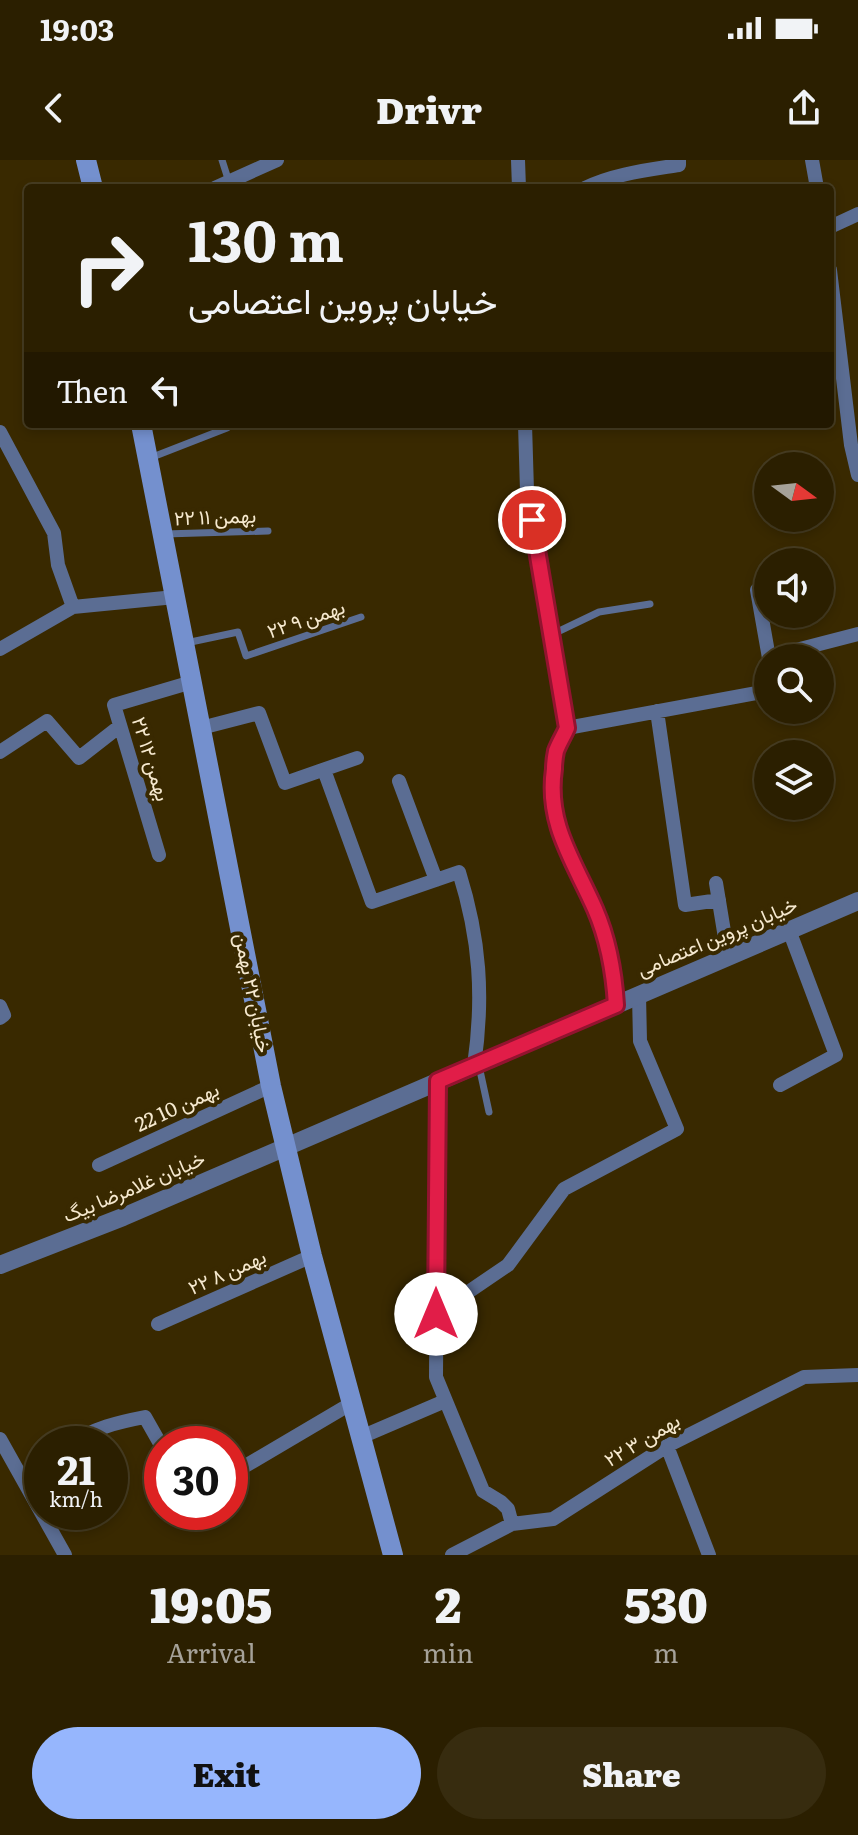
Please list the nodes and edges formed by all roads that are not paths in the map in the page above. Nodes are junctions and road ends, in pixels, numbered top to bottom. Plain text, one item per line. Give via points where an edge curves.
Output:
1 (86, 160) edge
2 (222, 160) edge
3 (277, 160) edge
4 (518, 160) edge
5 (679, 160) edge
6 (812, 160) edge
7 (229, 182) junction
8 (92, 184) edge
9 (224, 184) edge
10 (519, 184) edge
11 (594, 184) edge
12 (816, 184) edge
13 (858, 214) edge
14 (834, 225) edge
15 (834, 299) edge
16 (142, 428) edge
17 (227, 428) dead end
18 (525, 428) edge
19 (0, 432) edge
20 (854, 444) edge
21 (148, 459) junction
22 (858, 475) edge
23 (268, 531) dead end
24 (162, 534) junction
25 (175, 597) junction
26 (650, 604) dead end
27 (73, 607) junction
28 (361, 617) dead end
29 (858, 634) edge
30 (551, 635) junction
31 (184, 644) junction
32 (821, 644) edge
33 (0, 649) edge
34 (192, 682) junction
35 (754, 694) edge
36 (657, 711) junction
37 (120, 726) junction
38 (201, 728) junction
39 (567, 728) junction
40 (0, 752) edge
41 (357, 758) dead end
42 (324, 770) junction
43 (399, 781) dead end
44 (159, 855) dead end
45 (436, 880) junction
46 (716, 883) dead end
47 (719, 900) junction
48 (858, 901) edge
49 (789, 930) junction
50 (728, 956) junction
51 (639, 995) junction
52 (616, 1005) junction
53 (0, 1006) edge
54 (0, 1018) edge
55 (476, 1065) junction
56 (438, 1081) junction
57 (780, 1085) dead end
58 (271, 1086) junction
59 (489, 1112) dead end
60 (285, 1147) junction
61 (99, 1165) dead end
62 (312, 1256) junction
63 (0, 1265) edge
64 (436, 1314) junction
65 (158, 1324) dead end
66 (858, 1375) edge
67 (445, 1401) junction
68 (352, 1403) junction
69 (106, 1426) edge
70 (150, 1426) edge
71 (361, 1437) junction
72 (0, 1439) edge
73 (667, 1446) junction
74 (248, 1464) edge
75 (24, 1481) edge
76 (512, 1524) junction
77 (51, 1530) edge
78 (65, 1555) edge
79 (393, 1555) edge
80 (452, 1555) edge
81 (709, 1555) edge

1 - 8 main road
2 - 7 lane
3 - 7 street
4 - 10 street
5 - 11 street via 679,165
6 - 12 street
7 - 9 street
13 - 14 street
15 - 20 street
16 - 21 main road, خیابان ۲۲ بهمن
17 - 21 lane
18 - 30 street via 527,491
19 - 27 street via 54,533 58,565
20 - 22 street
21 - 24 main road, خیابان ۲۲ بهمن
23 - 24 lane, ۲۲ بهمن ۱۱
24 - 25 main road, خیابان ۲۲ بهمن
25 - 27 street
25 - 31 main road, خیابان ۲۲ بهمن
26 - 30 lane via 599,612
27 - 33 street
28 - 31 lane, ۲۲ بهمن ۹ via 246,656 238,632
29 - 32 street
30 - 39 street
31 - 34 main road, خیابان ۲۲ بهمن
34 - 37 street, ۲۲ بهمن ۱۲ via 114,705
34 - 38 main road, خیابان ۲۲ بهمن
35 - 36 street
36 - 39 street
36 - 47 street via 685,905
37 - 40 street via 79,758 47,721
37 - 44 street, ۲۲ بهمن ۱۲
38 - 42 street via 259,713 285,783
38 - 58 main road, خیابان ۲۲ بهمن
39 - 52 street via 556,751 553,809 560,837 608,944
41 - 42 street
42 - 45 street via 372,902
43 - 45 street
45 - 55 street via 459,872 475,931 481,998
46 - 47 street
47 - 50 street
48 - 49 street, خیابان پروین اعتصامی
49 - 50 street, خیابان پروین اعتصامی
49 - 57 street via 836,1055
50 - 51 street, خیابان پروین اعتصامی
51 - 52 street, خیابان پروین اعتصامی
51 - 64 street via 640,1041 677,1129 564,1189 508,1265
52 - 55 street, خیابان پروین اعتصامی
53 - 54 street
55 - 56 street, خیابان پروین اعتصامی
55 - 59 lane
56 - 60 street, خیابان پروین اعتصامی
56 - 64 street
58 - 60 main road, خیابان ۲۲ بهمن
58 - 61 street, 22 بهمن 10
60 - 62 main road, خیابان ۲۲ بهمن
60 - 63 street, خیابان غلامرضا بیگ
62 - 65 street, ۲۲ بهمن ۸
62 - 68 main road, خیابان ۲۲ بهمن
64 - 67 street via 436,1377
66 - 73 street, ۲۲ بهمن ۳ via 804,1377
67 - 71 street
67 - 76 street via 483,1491 508,1509
68 - 71 main road, خیابان ۲۲ بهمن
68 - 74 street
69 - 70 street via 145,1417
71 - 79 main road, خیابان ۲۲ بهمن
72 - 75 street
73 - 76 street, ۲۲ بهمن ۳ via 553,1519
73 - 81 street
76 - 80 street, ۲۲ بهمن ۳
77 - 78 street

